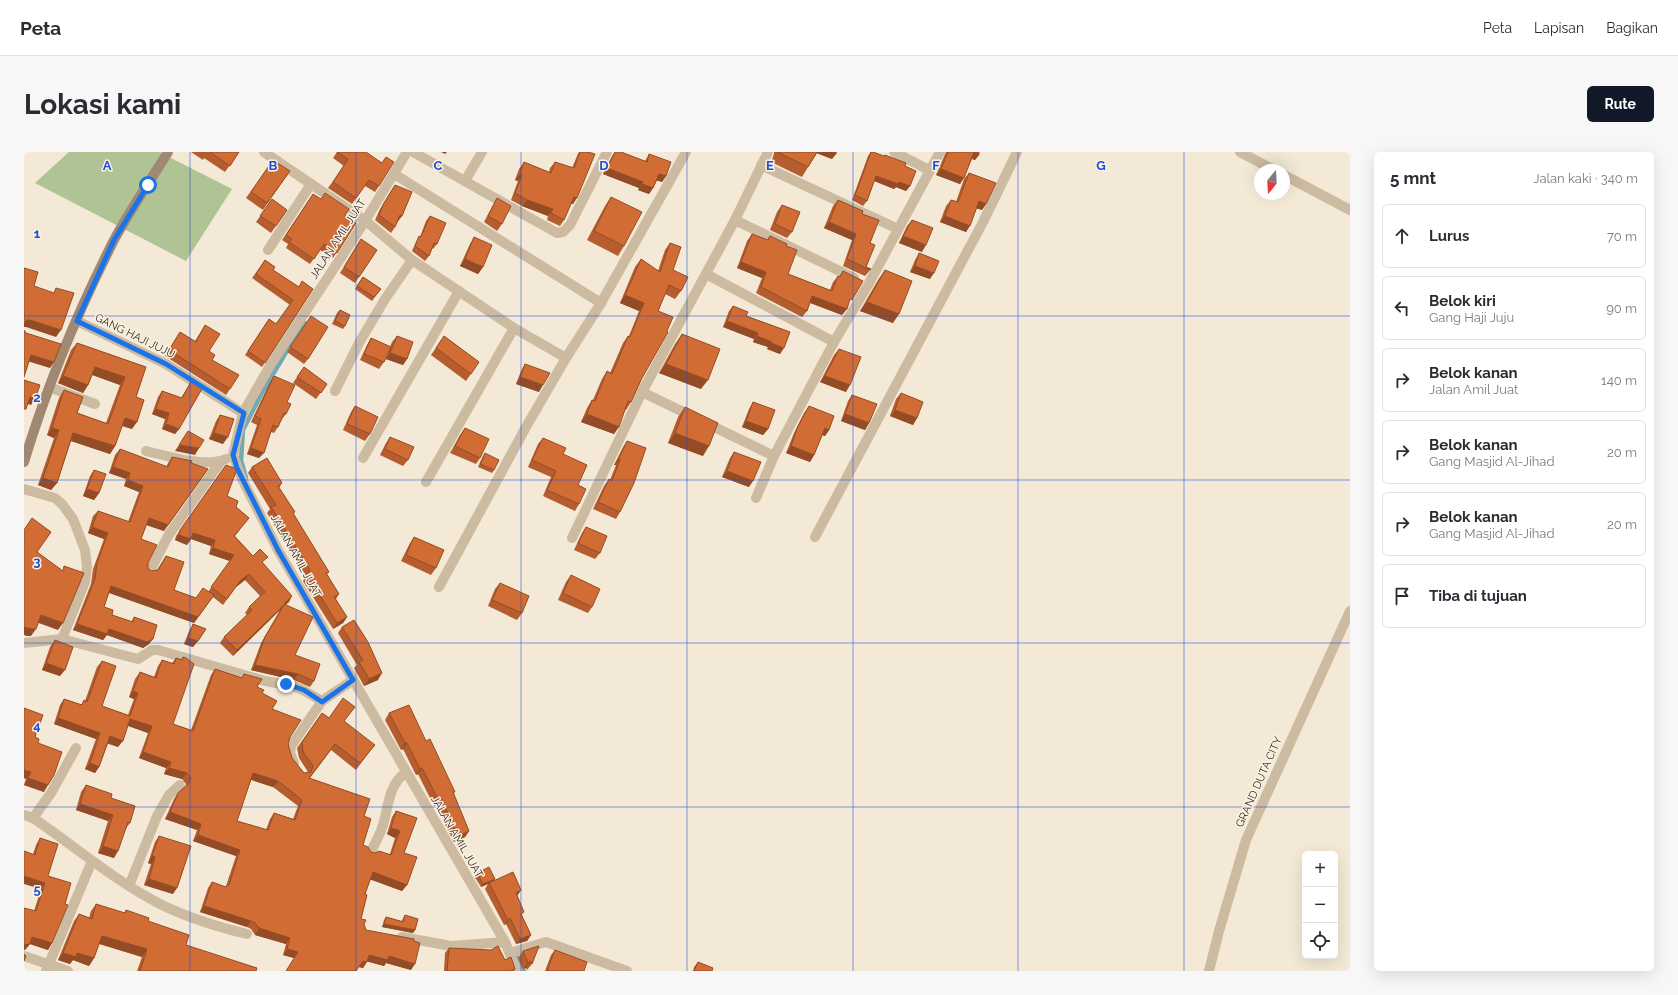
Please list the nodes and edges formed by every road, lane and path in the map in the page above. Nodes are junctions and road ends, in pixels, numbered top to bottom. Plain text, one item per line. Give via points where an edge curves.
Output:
1 (168, 152) edge
2 (264, 152) edge
3 (412, 152) edge
4 (482, 152) edge
5 (607, 152) edge
6 (686, 152) edge
7 (768, 152) edge
8 (894, 152) edge
9 (940, 152) edge
10 (1017, 152) edge
11 (1240, 152) edge
12 (1254, 155) edge
13 (1266, 164) edge
14 (761, 165) junction
15 (929, 170) junction
16 (396, 175) junction
17 (1290, 178) edge
18 (465, 181) junction
19 (311, 184) junction
20 (1350, 210) edge
21 (735, 220) junction
22 (367, 222) junction
23 (898, 229) junction
24 (268, 250) dead end
25 (412, 260) junction
26 (706, 274) junction
27 (868, 285) junction
28 (459, 291) junction
29 (600, 303) junction
30 (77, 321) junction
31 (514, 328) junction
32 (52, 342) edge
33 (834, 342) junction
34 (66, 347) junction
35 (566, 358) junction
36 (50, 387) junction
37 (334, 391) dead end
38 (642, 392) junction
39 (95, 404) dead end
40 (244, 413) junction
41 (27, 440) edge
42 (146, 451) dead end
43 (233, 455) junction
44 (774, 456) junction
45 (363, 458) dead end
46 (222, 461) junction
47 (24, 462) edge
48 (426, 482) dead end
49 (24, 489) edge
50 (756, 498) dead end
51 (816, 537) dead end
52 (572, 538) dead end
53 (150, 571) edge
54 (439, 587) dead end
55 (1350, 611) edge
56 (62, 639) junction
57 (24, 643) edge
58 (353, 680) junction
59 (322, 702) junction
60 (76, 748) dead end
61 (406, 772) junction
62 (302, 773) edge
63 (180, 785) dead end
64 (29, 817) edge
65 (370, 853) edge
66 (92, 861) junction
67 (129, 886) junction
68 (248, 934) dead end
69 (389, 935) edge
70 (505, 942) junction
71 (510, 953) junction
72 (24, 956) edge
73 (47, 968) edge
74 (68, 971) edge
75 (517, 971) edge
76 (627, 971) edge
77 (1209, 971) edge

1 - 30 street via 114,240
2 - 19 street
3 - 16 street, JALAN AMIL JUAT
3 - 18 street
4 - 18 street
5 - 18 street via 570,225 560,232 554,232
6 - 29 street
7 - 14 street
8 - 15 street
9 - 15 street
10 - 51 street via 983,222
11 - 12 street
12 - 13 street
14 - 21 street
14 - 23 street
15 - 23 street
16 - 22 street, JALAN AMIL JUAT
16 - 29 street
17 - 20 street
19 - 22 street
19 - 24 street
21 - 26 street
21 - 27 street
22 - 25 street
22 - 40 street, JALAN AMIL JUAT via 271,364
23 - 27 street
25 - 28 street
25 - 37 street via 384,298
26 - 33 street
26 - 38 street
27 - 33 street
28 - 31 street
28 - 45 street
29 - 35 street
30 - 34 street
30 - 40 street, GANG HAJI JUJU via 166,364
31 - 35 street
31 - 48 street
32 - 34 street
33 - 44 street
34 - 36 street
35 - 54 street
36 - 39 street
36 - 41 street
38 - 44 street
38 - 52 street
40 - 43 street, JALAN AMIL JUAT
41 - 47 street
42 - 46 street via 196,461
43 - 46 street
43 - 58 street, JALAN AMIL JUAT via 242,479 278,550
44 - 50 street
46 - 53 street via 168,536
49 - 56 street via 55,498 62,504 73,519 85,550 85,582
55 - 77 street, GRAND DUTA CITY via 1246,840
56 - 57 street
56 - 59 street via 134,658 161,650 265,681 293,686
58 - 59 street
58 - 61 street, JALAN AMIL JUAT
59 - 62 street via 291,746 293,762
60 - 64 street via 51,793
61 - 65 street via 394,784 382,829
61 - 70 street, JALAN AMIL JUAT
63 - 67 street via 168,795 157,816
64 - 66 street
66 - 67 street
66 - 73 street
67 - 68 street via 183,914
69 - 70 street via 451,946
70 - 71 street, JALAN AMIL JUAT
71 - 75 street, JALAN AMIL JUAT
71 - 76 street via 546,942
72 - 73 street
73 - 74 street

